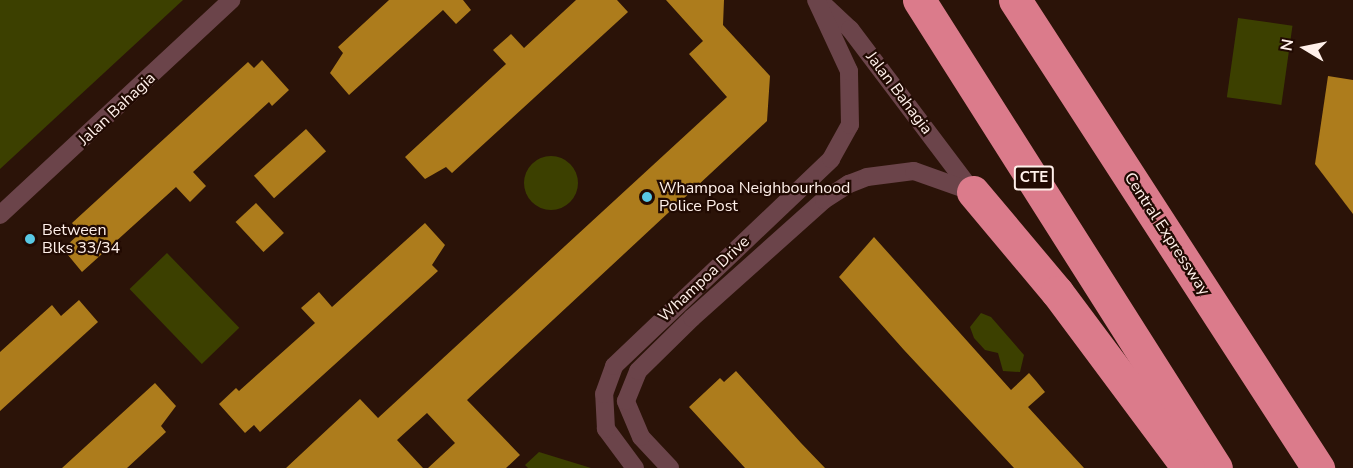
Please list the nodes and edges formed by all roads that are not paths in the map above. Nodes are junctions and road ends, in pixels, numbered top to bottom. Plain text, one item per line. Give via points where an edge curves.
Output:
1 (231, 0) edge
2 (817, 0) edge
3 (920, 0) edge
4 (1015, 0) edge
5 (973, 192) junction
6 (0, 215) edge
7 (1318, 467) edge
8 (635, 468) edge
9 (670, 468) edge
10 (1188, 468) edge
11 (1216, 468) edge

1 - 6 street, Jalan Bahagia
2 - 5 street, Jalan Bahagia via 850,29
2 - 8 street, Whampoa Drive via 849,71 850,125 831,159 614,366 604,394 606,429
3 - 11 highway, CTE
4 - 7 highway, Central Expressway
5 - 9 street, Whampoa Drive via 914,171 867,177 849,184 824,200 692,318 638,371 626,402 641,437
5 - 10 highway via 1058,292

